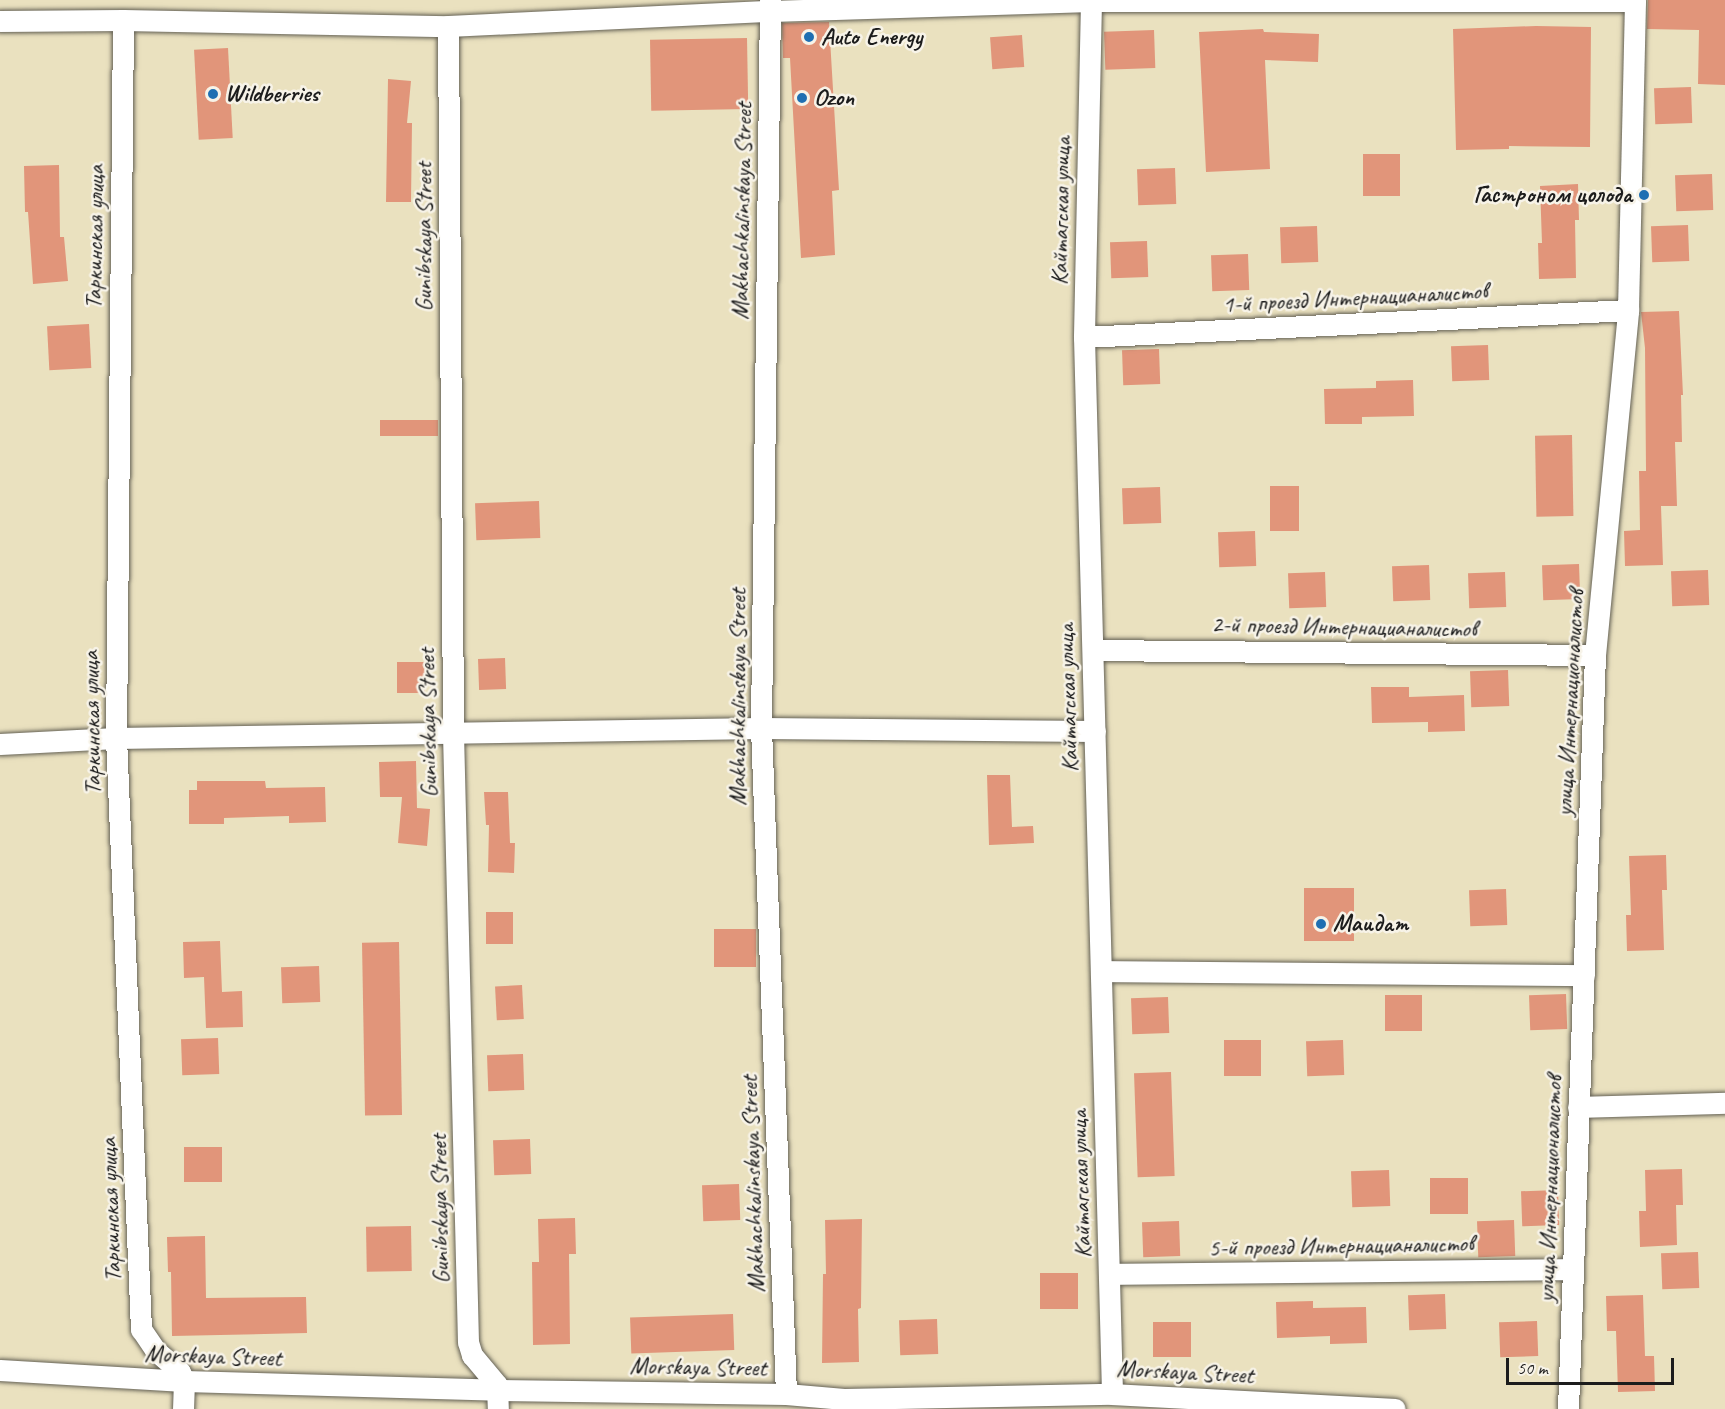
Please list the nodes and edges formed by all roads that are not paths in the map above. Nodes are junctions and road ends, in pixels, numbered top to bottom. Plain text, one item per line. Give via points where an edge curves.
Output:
1 (1635, 0) edge
2 (1091, 1) edge
3 (770, 5) edge
4 (123, 20) junction
5 (0, 21) edge
6 (448, 26) junction
7 (1628, 310) junction
8 (1084, 337) junction
9 (1093, 650) junction
10 (1595, 655) junction
11 (761, 728) junction
12 (1095, 731) junction
13 (453, 733) junction
14 (116, 738) junction
15 (0, 744) edge
16 (1101, 971) junction
17 (1584, 975) junction
18 (1725, 1103) edge
19 (1578, 1107) junction
20 (1573, 1269) junction
21 (1109, 1274) junction
22 (0, 1370) edge
23 (184, 1381) junction
24 (786, 1394) junction
25 (1112, 1394) junction
26 (498, 1400) edge
27 (1163, 1403) edge
28 (844, 1404) edge
29 (183, 1409) edge
30 (1395, 1409) edge
31 (1568, 1409) edge

1 - 2 street
1 - 7 street, улица Интернационалистов
2 - 3 street
2 - 8 street, Кайтагская улица
3 - 6 street
3 - 11 street, Makhachkalinskaya Street
4 - 5 street
4 - 6 street
4 - 14 street, Таркинская улица
6 - 13 street, Gunibskaya Street
7 - 8 street, 1-й проезд Интернацианалистов
7 - 10 street, улица Интернационалистов
8 - 9 street, Кайтагская улица
9 - 10 street, 2-й проезд Интернацианалистов
9 - 12 street, Кайтагская улица
10 - 17 street, улица Интернационалистов
11 - 12 street
11 - 13 street
11 - 24 street, Makhachkalinskaya Street
12 - 16 street, Кайтагская улица
13 - 14 street
13 - 26 street, Gunibskaya Street via 468,1342 472,1355 494,1380
14 - 15 street
14 - 23 street, Таркинская улица via 141,1329
16 - 17 street
16 - 21 street, Кайтагская улица
17 - 19 street, улица Интернационалистов
18 - 19 street
19 - 20 street, улица Интернационалистов
20 - 21 street, 5-й проезд Интернацианалистов
20 - 31 street, улица Интернационалистов
21 - 25 street, Кайтагская улица
22 - 23 street, Morskaya Street
23 - 26 street, Morskaya Street
23 - 29 street
24 - 26 street, Morskaya Street
24 - 28 street, Morskaya Street
25 - 27 street, Morskaya Street
25 - 28 street, Morskaya Street
27 - 30 street, Morskaya Street

